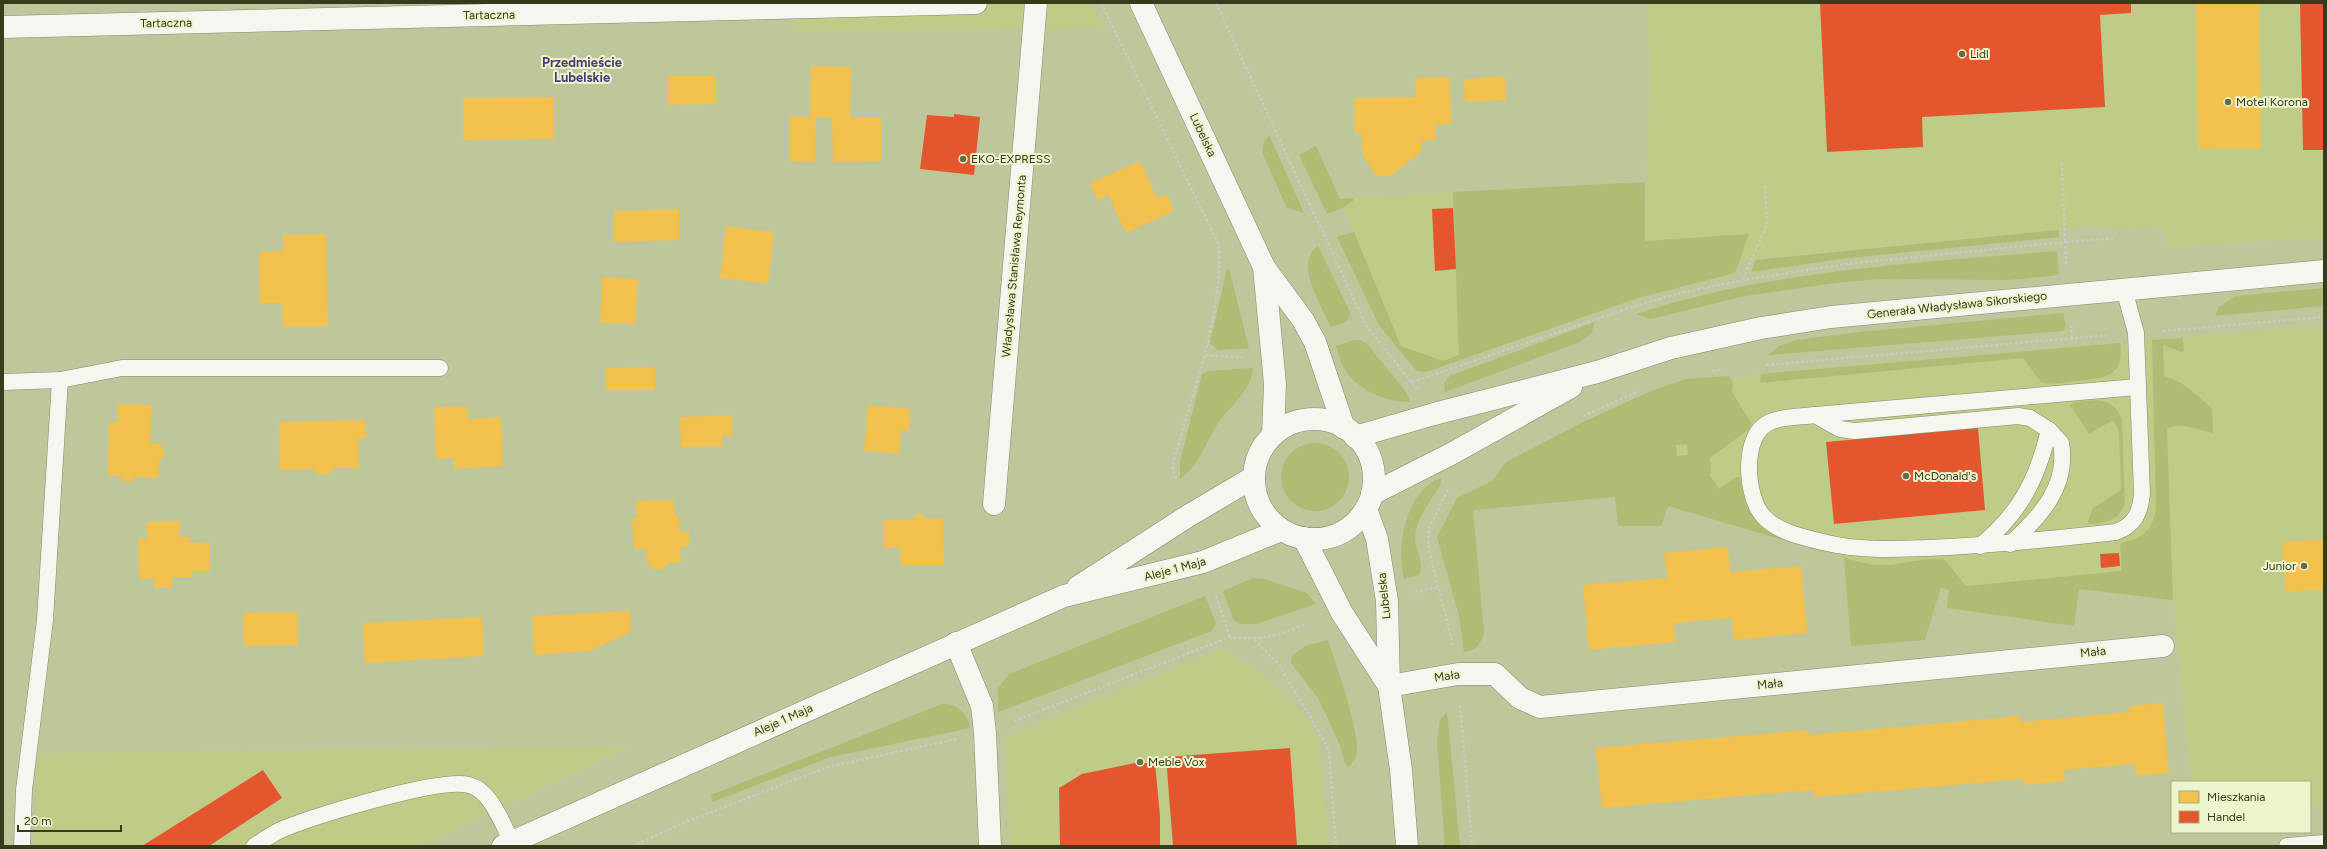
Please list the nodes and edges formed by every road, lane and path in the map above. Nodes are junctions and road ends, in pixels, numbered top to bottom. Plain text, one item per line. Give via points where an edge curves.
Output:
1 (976, 3) edge
2 (1036, 3) edge
3 (1101, 3) edge
4 (1141, 3) edge
5 (1216, 3) edge
6 (3, 27) edge
7 (2062, 163) dead end
8 (1766, 183) dead end
9 (2114, 238) dead end
10 (2065, 242) junction
11 (1264, 266) junction
12 (2324, 271) edge
13 (2067, 273) dead end
14 (1743, 280) junction
15 (2124, 289) junction
16 (2324, 317) edge
17 (2071, 324) dead end
18 (2136, 333) junction
19 (2072, 339) junction
20 (1205, 355) junction
21 (1243, 358) dead end
22 (1766, 365) dead end
23 (440, 368) dead end
24 (1723, 370) dead end
25 (1596, 372) junction
26 (1708, 372) dead end
27 (60, 380) junction
28 (3, 382) edge
29 (1412, 382) junction
30 (2137, 387) junction
31 (1644, 389) dead end
32 (1421, 393) dead end
33 (1815, 415) junction
34 (1576, 419) dead end
35 (2049, 430) junction
36 (1350, 432) junction
37 (1272, 435) junction
38 (1254, 477) junction
39 (1176, 480) dead end
40 (1449, 486) dead end
41 (1369, 502) junction
42 (994, 504) dead end
43 (1281, 530) junction
44 (1304, 538) junction
45 (2010, 544) junction
46 (1980, 546) junction
47 (1438, 586) junction
48 (1409, 594) dead end
49 (1064, 596) junction
50 (1216, 596) dead end
51 (1230, 637) dead end
52 (1253, 640) dead end
53 (956, 643) junction
54 (2163, 646) dead end
55 (1454, 650) dead end
56 (1389, 686) junction
57 (1460, 705) dead end
58 (2324, 843) edge
59 (507, 844) edge
60 (22, 846) edge
61 (254, 846) edge
62 (990, 846) edge
63 (1336, 846) edge
64 (1408, 846) edge
65 (1472, 846) edge
66 (2287, 846) edge

1 - 6 street, Tartaczna
2 - 42 street, Władysława Stanisława Reymonta
3 - 20 path via 1219,245 1216,302
4 - 11 street, Lubelska
5 - 29 path via 1367,327
7 - 10 path
8 - 14 path via 1767,225
9 - 10 path
10 - 13 path
10 - 14 path via 1846,264
11 - 36 street, Lubelska via 1303,320 1315,342
11 - 37 street, Lubelska via 1275,384
12 - 15 street, Generała Władysława Sikorskiego
14 - 29 path via 1680,293 1628,308
15 - 18 lane
15 - 25 street, Generała Władysława Sikorskiego via 1831,318 1761,328 1671,348
16 - 18 path
17 - 19 path
18 - 19 path
18 - 30 lane
19 - 22 path
20 - 21 path
20 - 39 path via 1172,465
23 - 27 lane via 122,368
24 - 26 path
25 - 36 street via 1434,414
25 - 41 street
27 - 28 lane
27 - 60 lane via 45,620 24,790
29 - 32 path
30 - 33 lane
30 - 45 lane via 2142,494 2135,521 2127,528 2116,532
31 - 34 path
33 - 35 lane via 1840,429 1855,431 2018,416 2030,418
33 - 46 lane via 1770,422 1761,428 1754,438 1749,469 1751,488 1756,504 1763,516 1772,524 1828,543 1879,549
35 - 45 lane via 2061,443 2062,472 2044,510
35 - 46 lane via 2042,459 2024,500 2004,525
36 - 37 street via 1326,421 1307,420 1288,425
36 - 41 street via 1366,451 1372,468
37 - 38 street via 1261,450
38 - 43 street via 1255,495 1262,511
38 - 49 street, Aleje 1 Maja
40 - 47 path via 1429,528 1428,546
41 - 44 street via 1358,520 1343,532 1324,538
41 - 56 street, Lubelska via 1387,601
43 - 44 street
43 - 49 street, Aleje 1 Maja via 1204,562
44 - 56 street, Lubelska via 1342,613
45 - 46 lane
47 - 48 path
47 - 55 path
49 - 53 street, Aleje 1 Maja
50 - 51 path
52 - 63 path via 1281,667 1329,752
53 - 59 street, Aleje 1 Maja
53 - 62 street via 982,706
54 - 56 street, Mała via 1540,707 1520,698 1495,674 1458,674
56 - 64 street, Lubelska via 1401,770
57 - 65 path
58 - 66 lane
59 - 61 lane via 487,796 470,785 448,784 363,804 290,827

